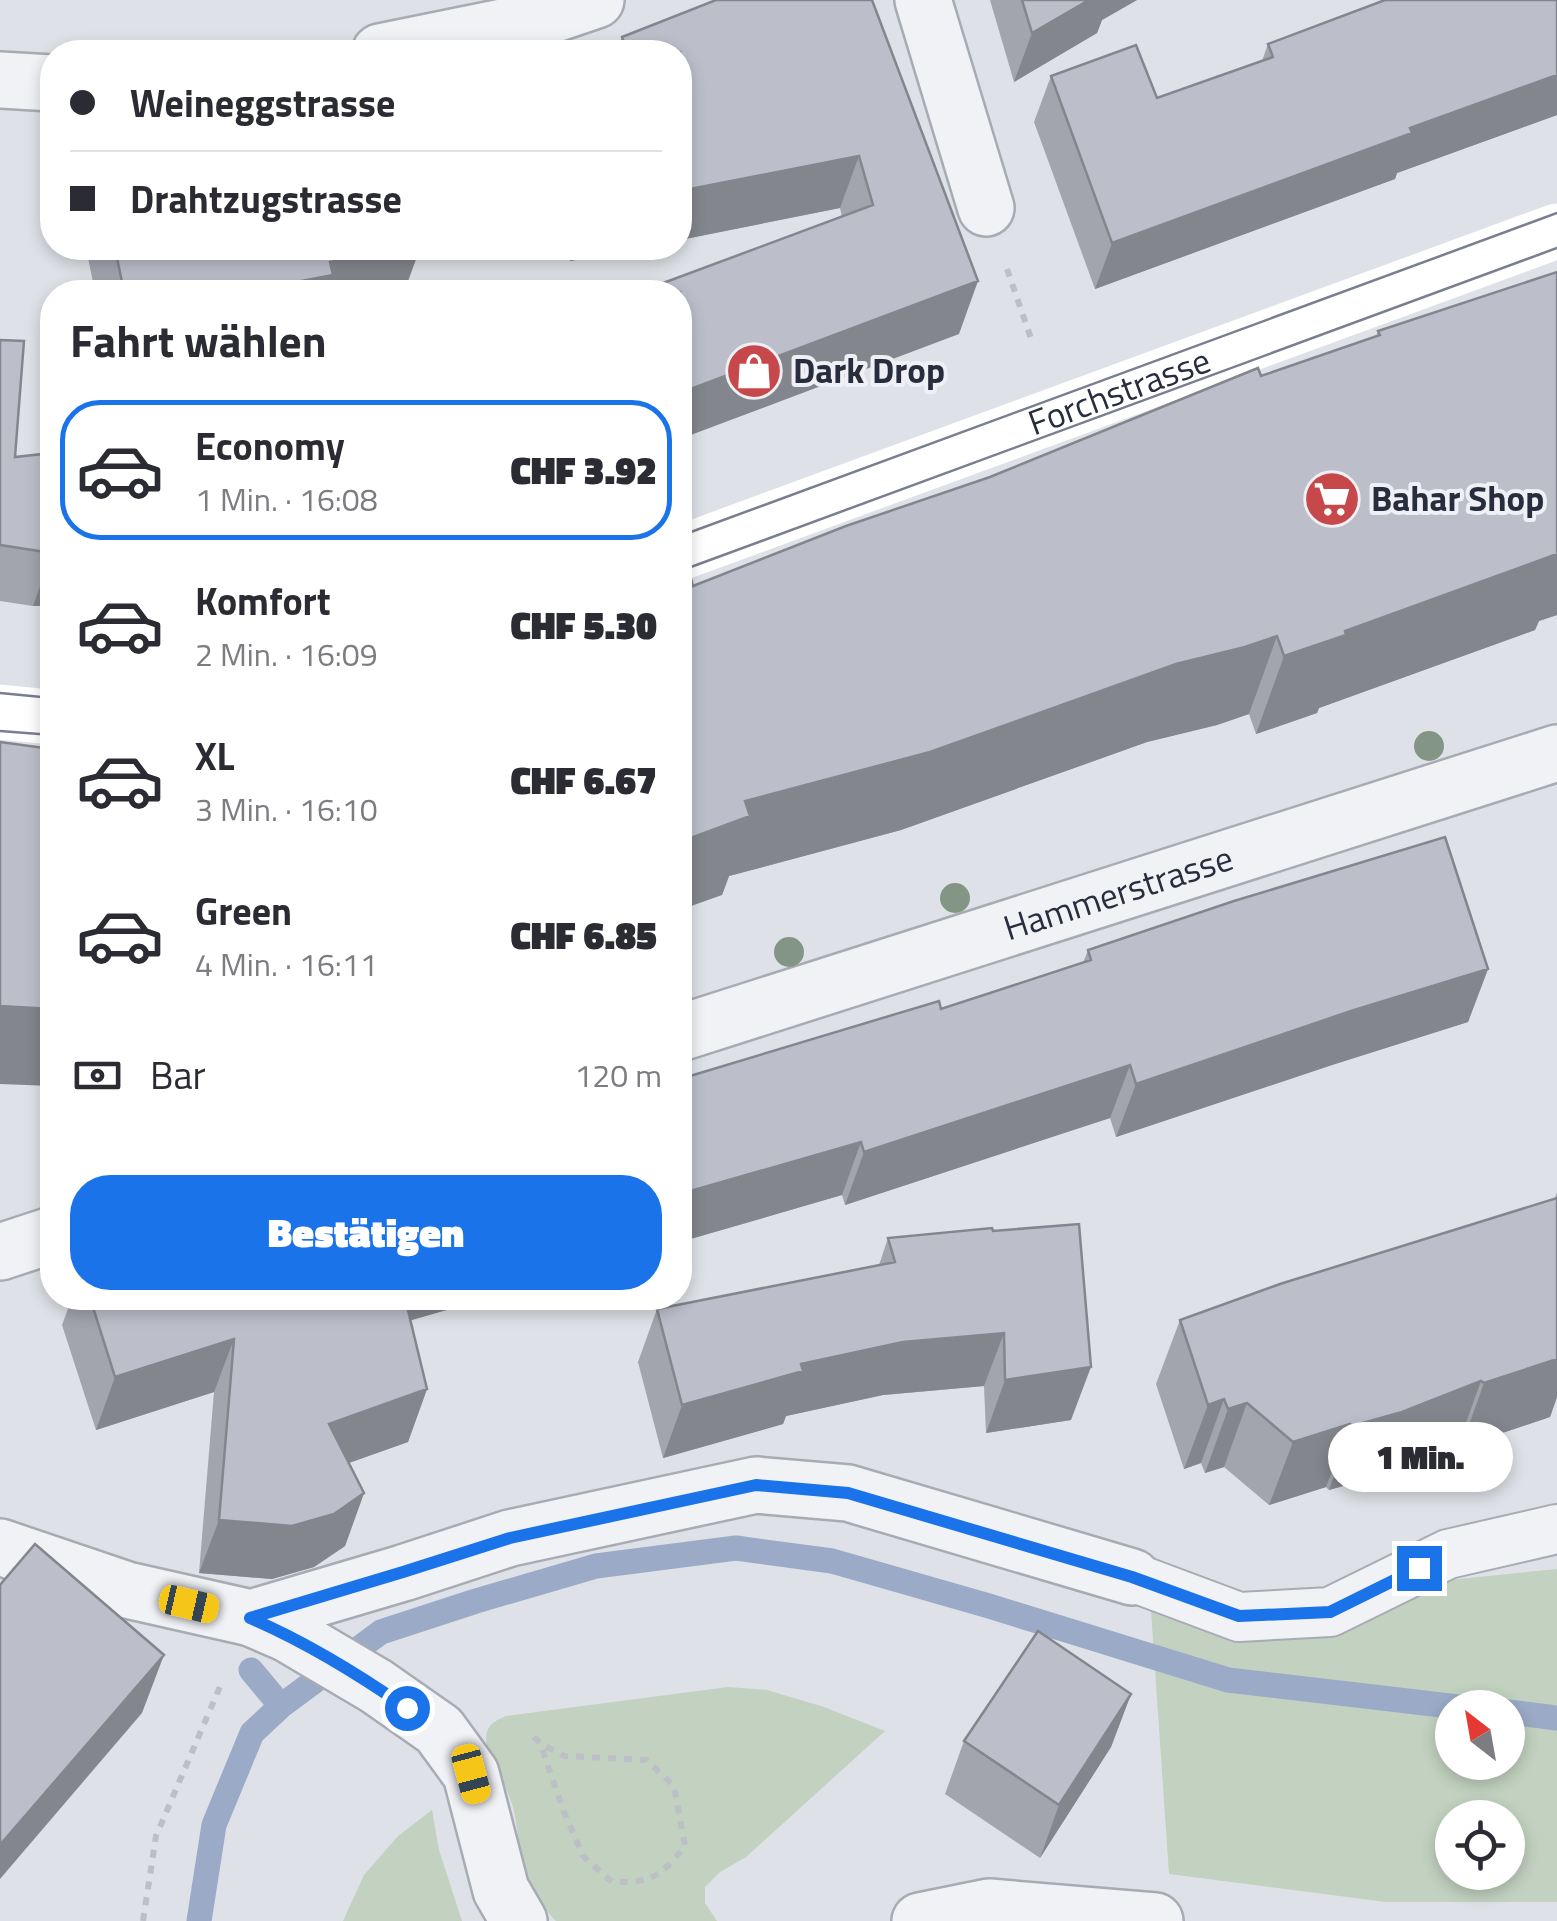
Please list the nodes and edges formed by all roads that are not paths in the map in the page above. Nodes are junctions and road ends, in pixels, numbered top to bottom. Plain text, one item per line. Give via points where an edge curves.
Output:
1 (596, 0) edge
2 (922, 0) edge
3 (439, 40) edge
4 (0, 80) edge
5 (40, 82) edge
6 (986, 208) dead end
7 (1557, 231) edge
8 (692, 549) edge
9 (0, 712) edge
10 (40, 715) edge
11 (1557, 753) edge
12 (692, 1030) edge
13 (40, 1239) edge
14 (0, 1252) edge
15 (1557, 1529) edge
16 (0, 1547) edge
17 (1132, 1577) joint
18 (269, 1626) junction
19 (519, 1921) edge
20 (920, 1921) edge
21 (1155, 1921) edge

1 - 3 street
2 - 6 street
4 - 5 street
7 - 8 main road, Forchstrasse
9 - 10 main road
11 - 12 street, Hammerstrasse
13 - 14 street
15 - 17 lane via 1448,1554 1330,1612 1239,1616
16 - 18 street via 127,1590
17 - 18 street via 848,1493 756,1485 510,1538
18 - 19 street via 438,1730 471,1774 501,1890
20 - 21 street via 988,1907

